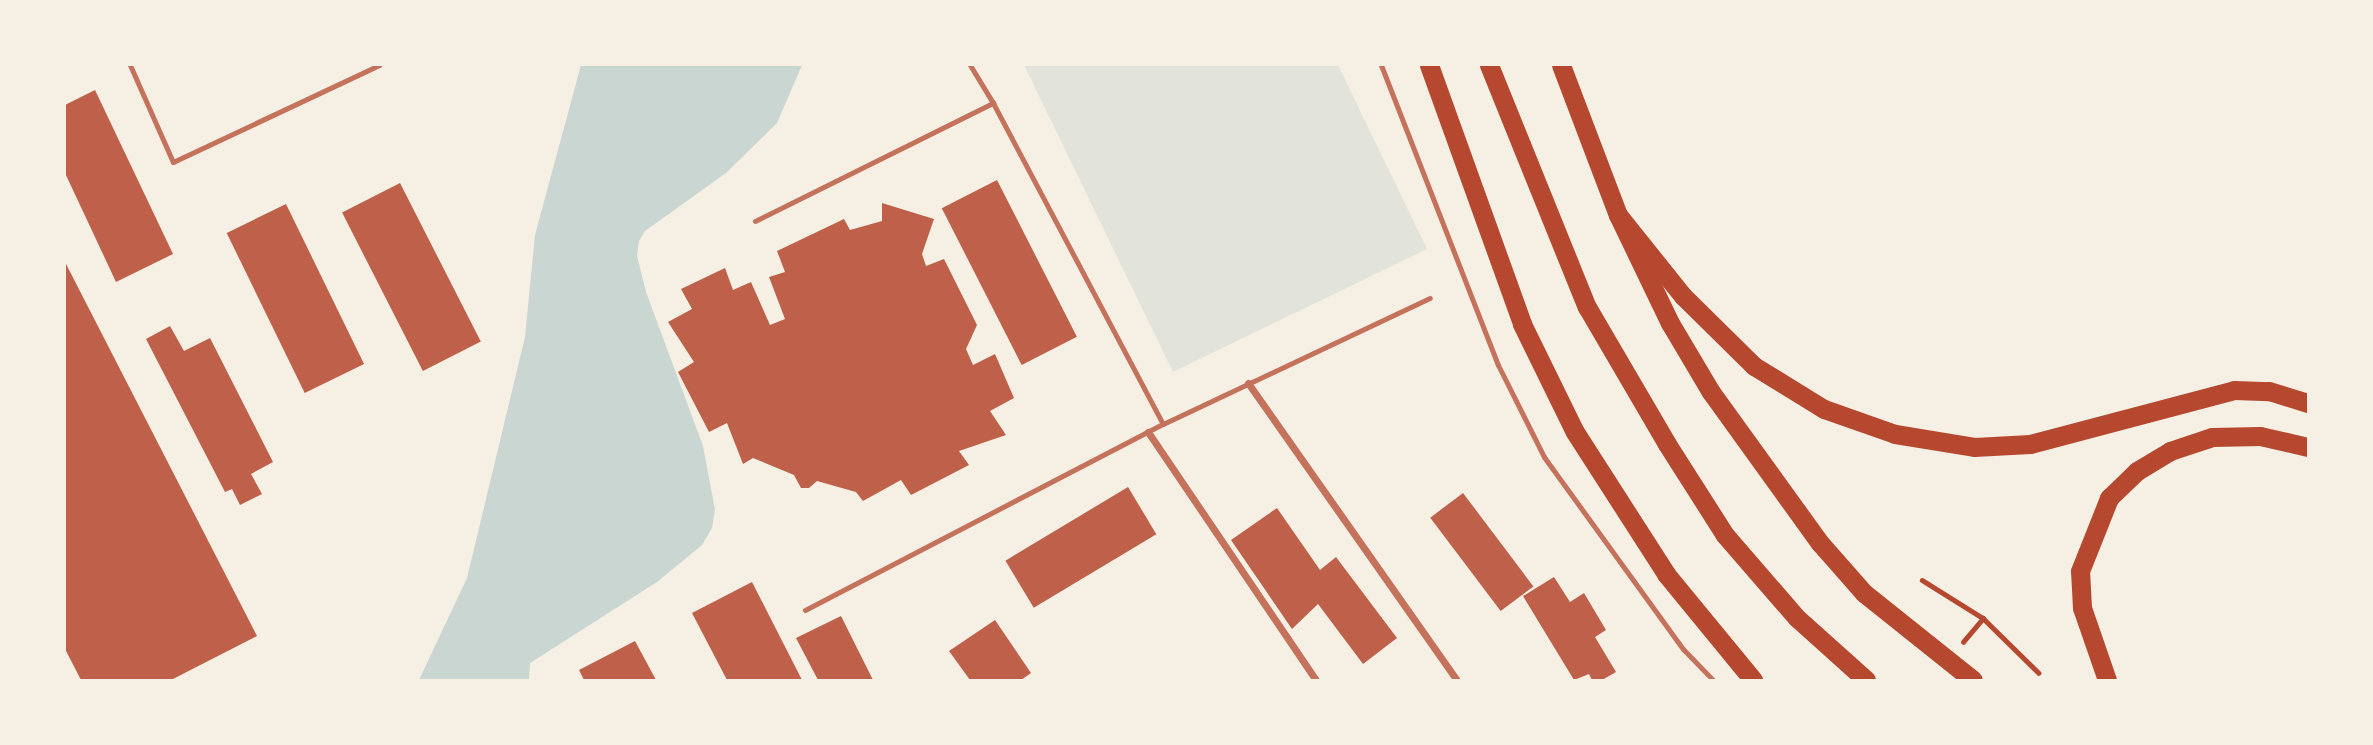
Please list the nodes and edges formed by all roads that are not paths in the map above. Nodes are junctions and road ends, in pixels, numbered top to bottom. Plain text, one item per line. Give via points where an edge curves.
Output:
1 (131, 65) edge
2 (379, 65) edge
3 (970, 65) edge
4 (1381, 65) edge
5 (1429, 65) edge
6 (1489, 65) edge
7 (1561, 65) edge
8 (993, 103) junction
9 (1618, 215) junction
10 (755, 221) dead end
11 (1430, 298) dead end
12 (1248, 383) junction
13 (2308, 403) edge
14 (1163, 424) junction
15 (1148, 432) junction
16 (2308, 447) edge
17 (805, 610) dead end
18 (1316, 680) edge
19 (1457, 680) edge
20 (1713, 680) edge
21 (1753, 680) edge
22 (1866, 680) edge
23 (1973, 680) edge
24 (2107, 680) edge

1 - 2 lane via 173,162
3 - 8 lane
4 - 20 lane via 1498,365 1544,457 1683,649
5 - 21 highway via 1522,324 1575,432 1666,574
6 - 22 highway via 1587,307 1667,443 1725,535 1797,618
7 - 9 highway
8 - 10 lane
8 - 14 lane
9 - 13 highway via 1683,296 1754,366 1824,409 1858,423 1974,447 2030,444 2234,390 2269,391
9 - 23 highway via 1670,323 1711,392 1820,543 1864,593
11 - 12 lane
12 - 14 lane
12 - 19 street
14 - 15 lane
15 - 17 lane
15 - 18 street
16 - 24 highway via 2260,436 2213,438 2170,451 2137,471 2109,498 2080,571 2082,608

